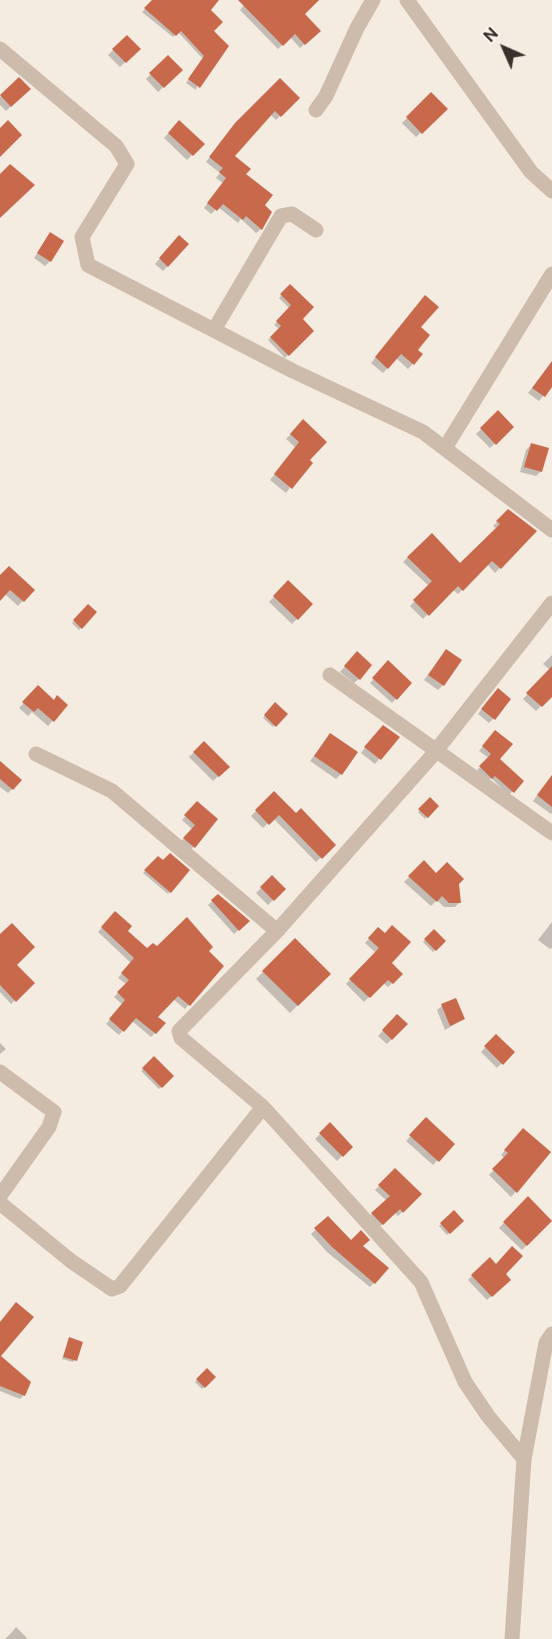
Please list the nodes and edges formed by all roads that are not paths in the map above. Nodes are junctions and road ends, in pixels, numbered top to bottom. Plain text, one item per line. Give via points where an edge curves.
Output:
1 (373, 0) edge
2 (408, 0) edge
3 (0, 49) edge
4 (316, 110) dead end
5 (552, 191) edge
6 (316, 230) dead end
7 (552, 274) edge
8 (214, 330) junction
9 (445, 448) junction
10 (552, 530) edge
11 (552, 603) edge
12 (330, 675) dead end
13 (436, 750) junction
14 (36, 754) dead end
15 (552, 833) edge
16 (277, 931) junction
17 (0, 1072) edge
18 (263, 1107) junction
19 (0, 1196) edge
20 (0, 1203) edge
21 (552, 1334) edge
22 (524, 1459) junction
23 (512, 1639) edge

1 - 4 street
2 - 5 street via 531,172
3 - 8 street via 116,147 127,164 82,237 88,265
6 - 8 street via 292,214 281,216
7 - 9 street
8 - 9 street via 423,432
9 - 10 street
11 - 13 street
12 - 13 street
13 - 15 street
13 - 16 street
14 - 16 street via 112,791
16 - 18 street via 179,1031 181,1038
17 - 19 street via 54,1112 49,1127
18 - 20 street via 120,1286 112,1289
18 - 22 street via 420,1282 465,1382
21 - 22 street via 546,1343
22 - 23 street

